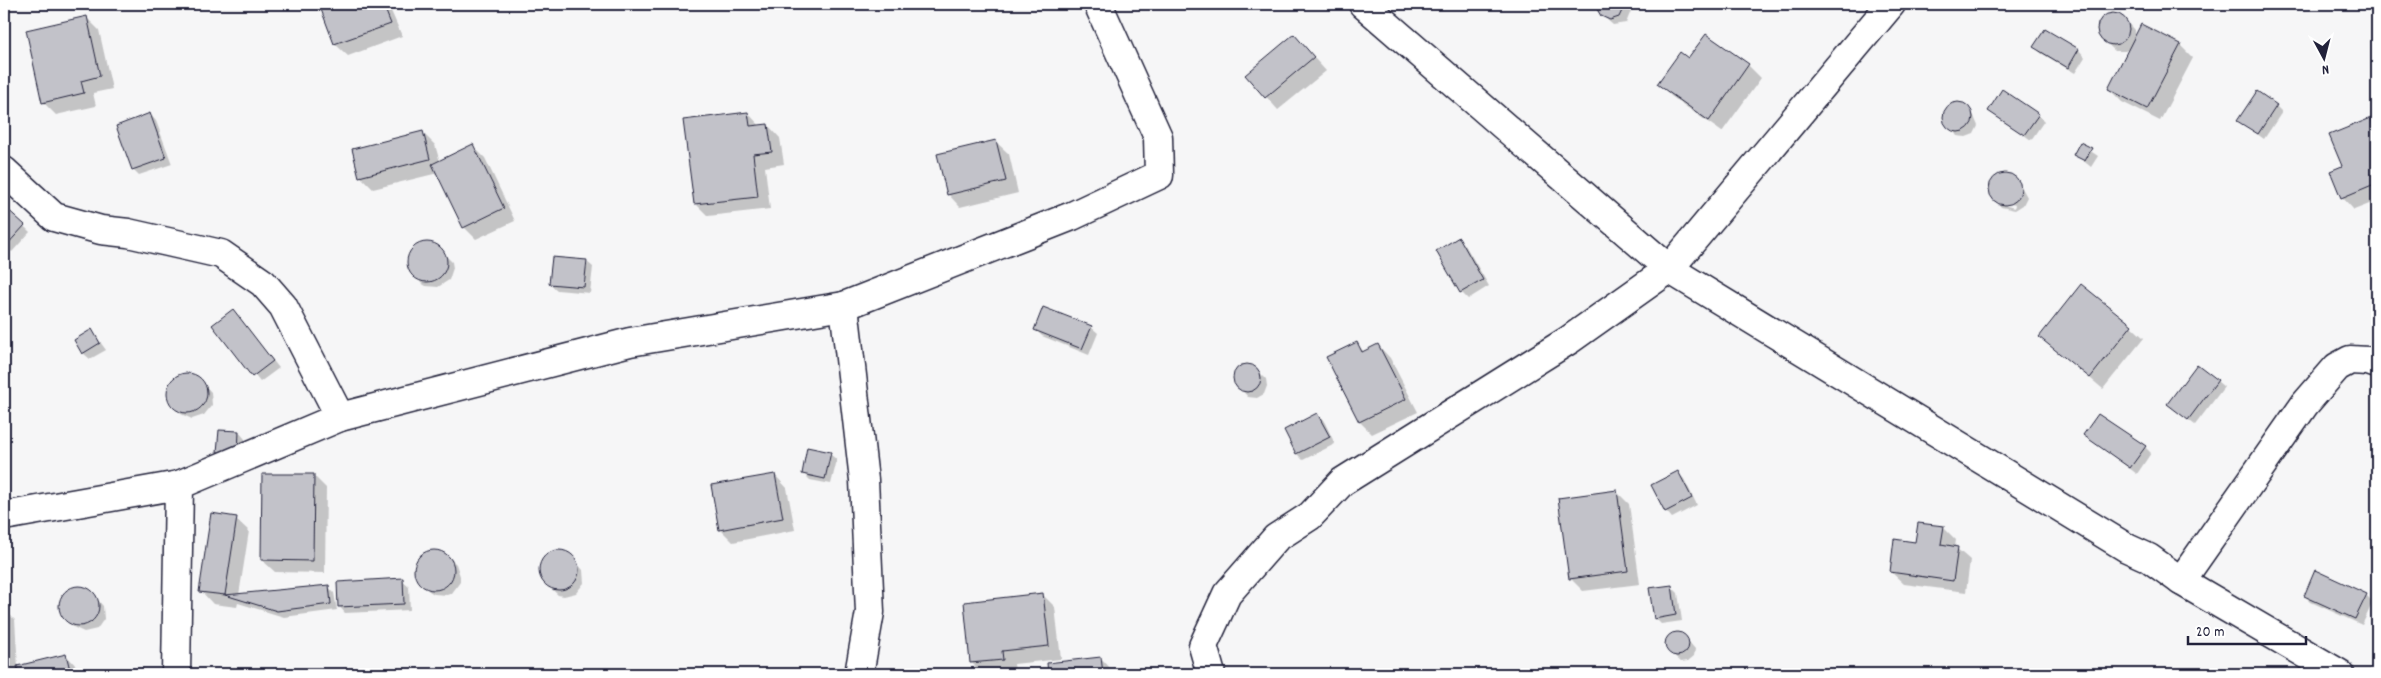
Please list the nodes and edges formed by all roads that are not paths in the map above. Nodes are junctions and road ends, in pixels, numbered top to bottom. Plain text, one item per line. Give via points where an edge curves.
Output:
1 (1098, 4) edge
2 (1362, 4) edge
3 (1891, 4) edge
4 (4, 171) edge
5 (1669, 269) junction
6 (844, 306) junction
7 (2377, 364) edge
8 (340, 417) junction
9 (179, 485) junction
10 (4, 516) edge
11 (2181, 581) junction
12 (176, 674) edge
13 (860, 674) edge
14 (1211, 674) edge
15 (2340, 674) edge

1 - 6 street via 1158,137 1159,175 1072,216
2 - 5 street
3 - 5 street
4 - 8 street via 54,217 101,230 221,254 263,283 283,306
5 - 11 street via 2127,548 2149,558
5 - 14 street via 1570,340 1342,482 1310,516 1276,538 1226,594 1203,646
6 - 8 street via 630,342
6 - 13 street via 864,480 870,603
7 - 11 street via 2350,360 2337,367 2305,404
8 - 9 street
9 - 10 street
9 - 12 street
11 - 15 street

